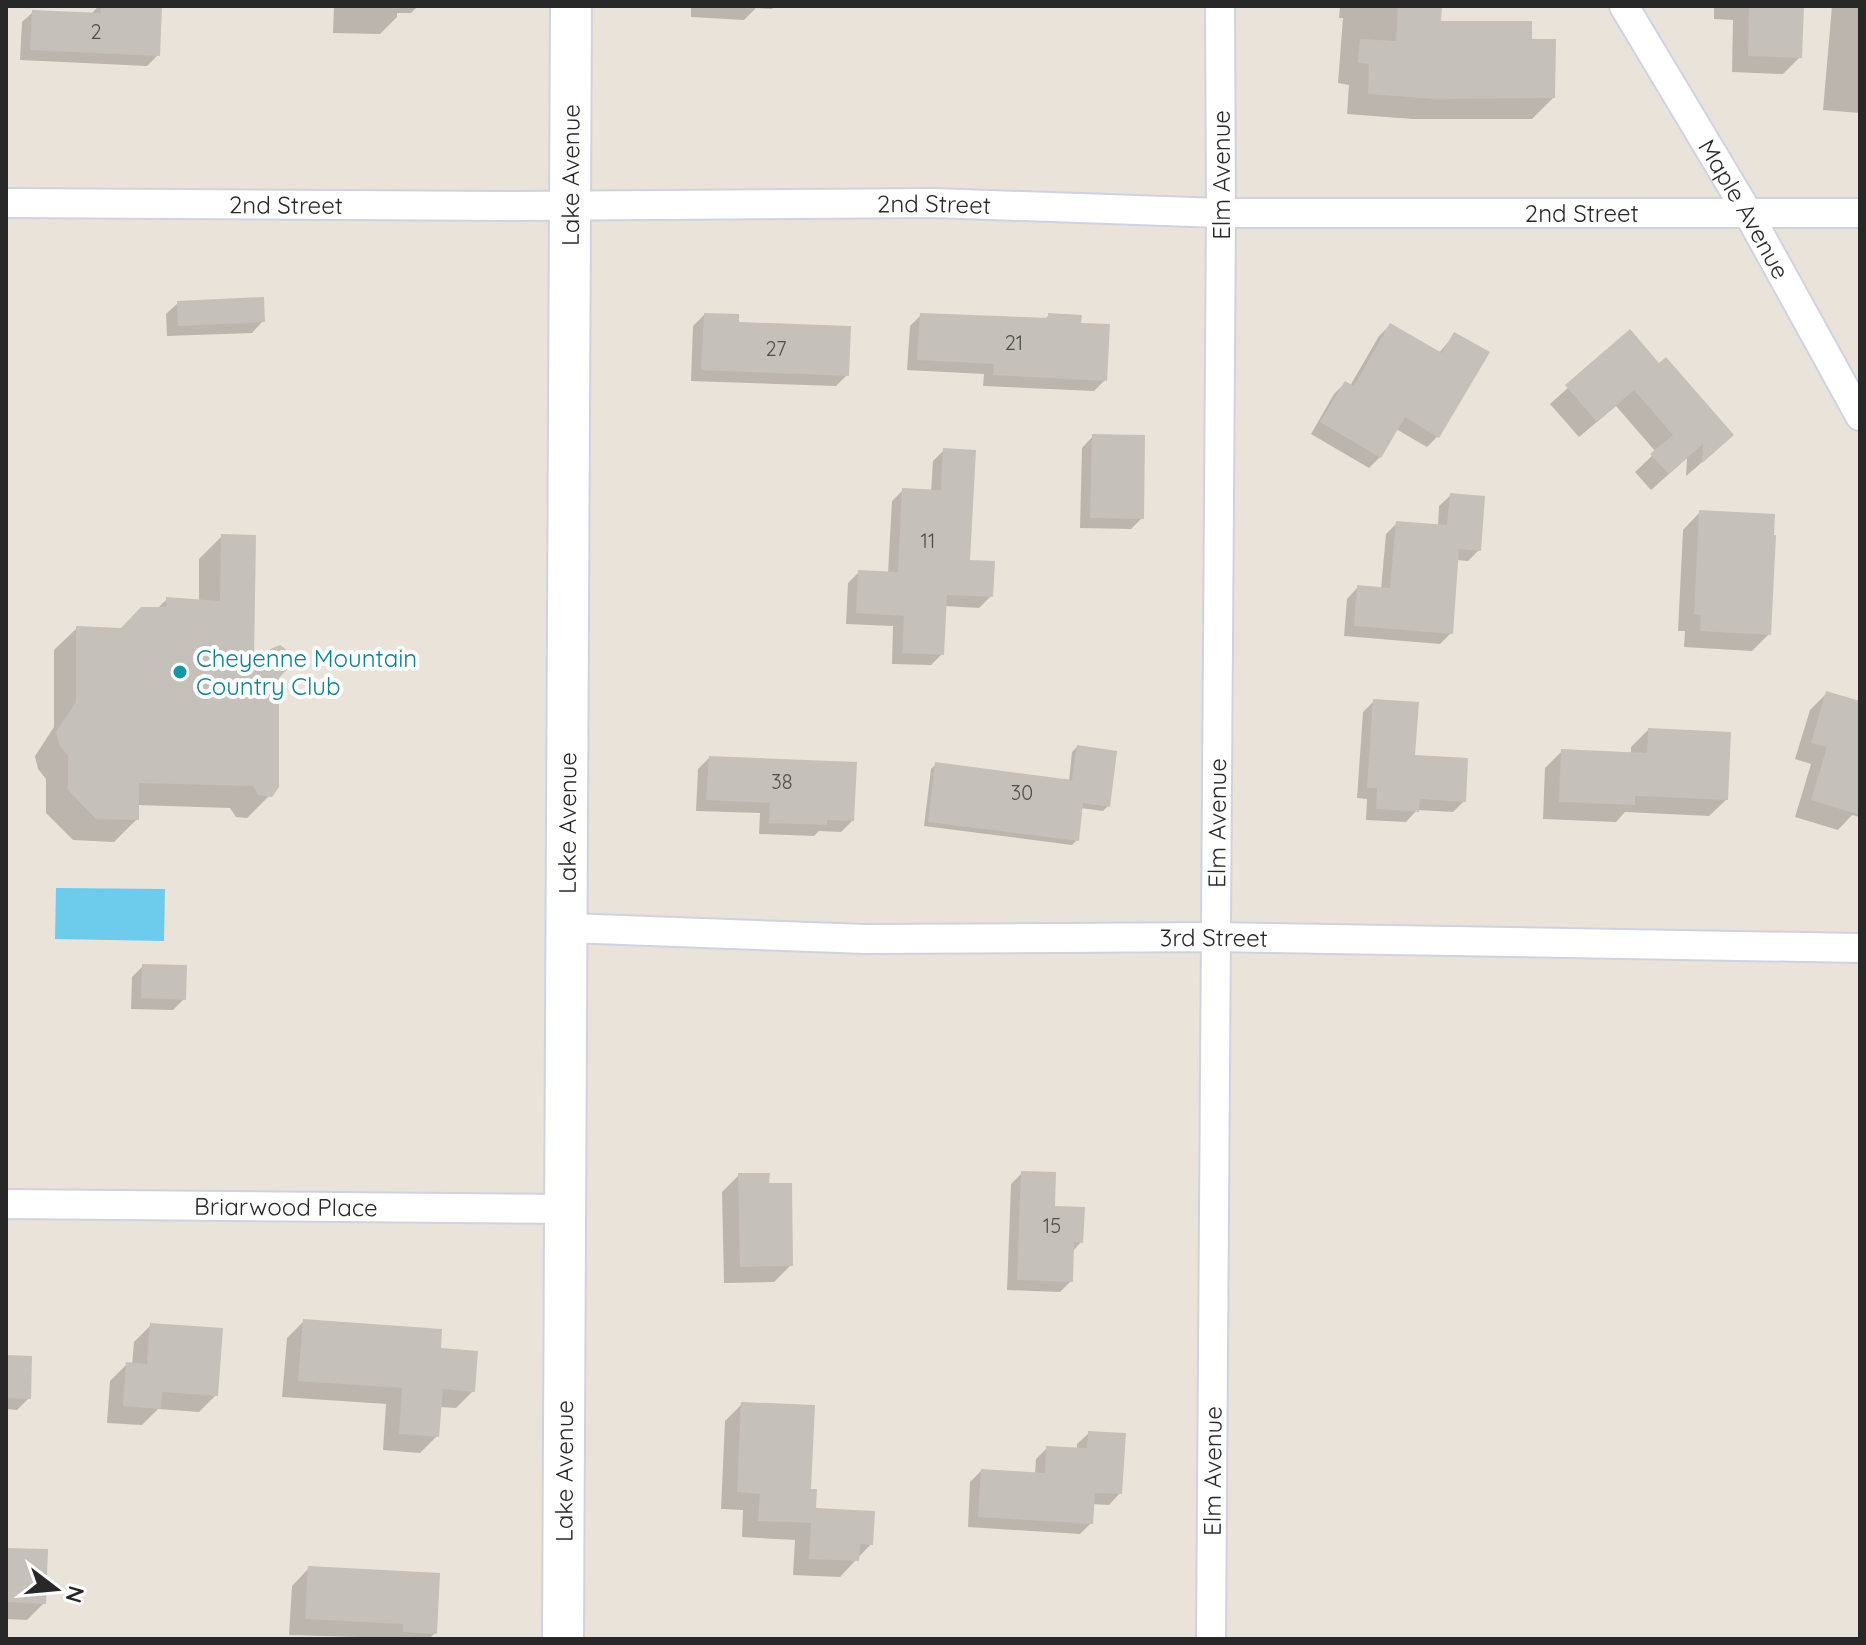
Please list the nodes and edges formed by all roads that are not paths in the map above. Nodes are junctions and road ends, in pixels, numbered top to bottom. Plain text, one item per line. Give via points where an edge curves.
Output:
1 (571, 6) edge
2 (1220, 6) edge
3 (1624, 6) edge
4 (6, 203) edge
5 (569, 205) junction
6 (1221, 213) junction
7 (1748, 213) junction
8 (1860, 213) edge
9 (1860, 416) edge
10 (568, 928) junction
11 (1217, 937) junction
12 (1860, 948) edge
13 (6, 1204) edge
14 (566, 1209) junction
15 (563, 1639) edge
16 (1211, 1639) edge

1 - 5 main road, Lake Avenue
2 - 6 street, Elm Avenue
3 - 7 street, Maple Avenue
4 - 5 street, 2nd Street
5 - 6 street, 2nd Street via 934,203
5 - 10 main road, Lake Avenue
6 - 7 street, 2nd Street
6 - 11 street, Elm Avenue
7 - 8 street, 2nd Street
7 - 9 street, Maple Avenue
10 - 11 street, 3rd Street via 866,939
10 - 14 main road, Lake Avenue
11 - 12 street, 3rd Street
11 - 16 street, Elm Avenue
13 - 14 street, Briarwood Place
14 - 15 main road, Lake Avenue

